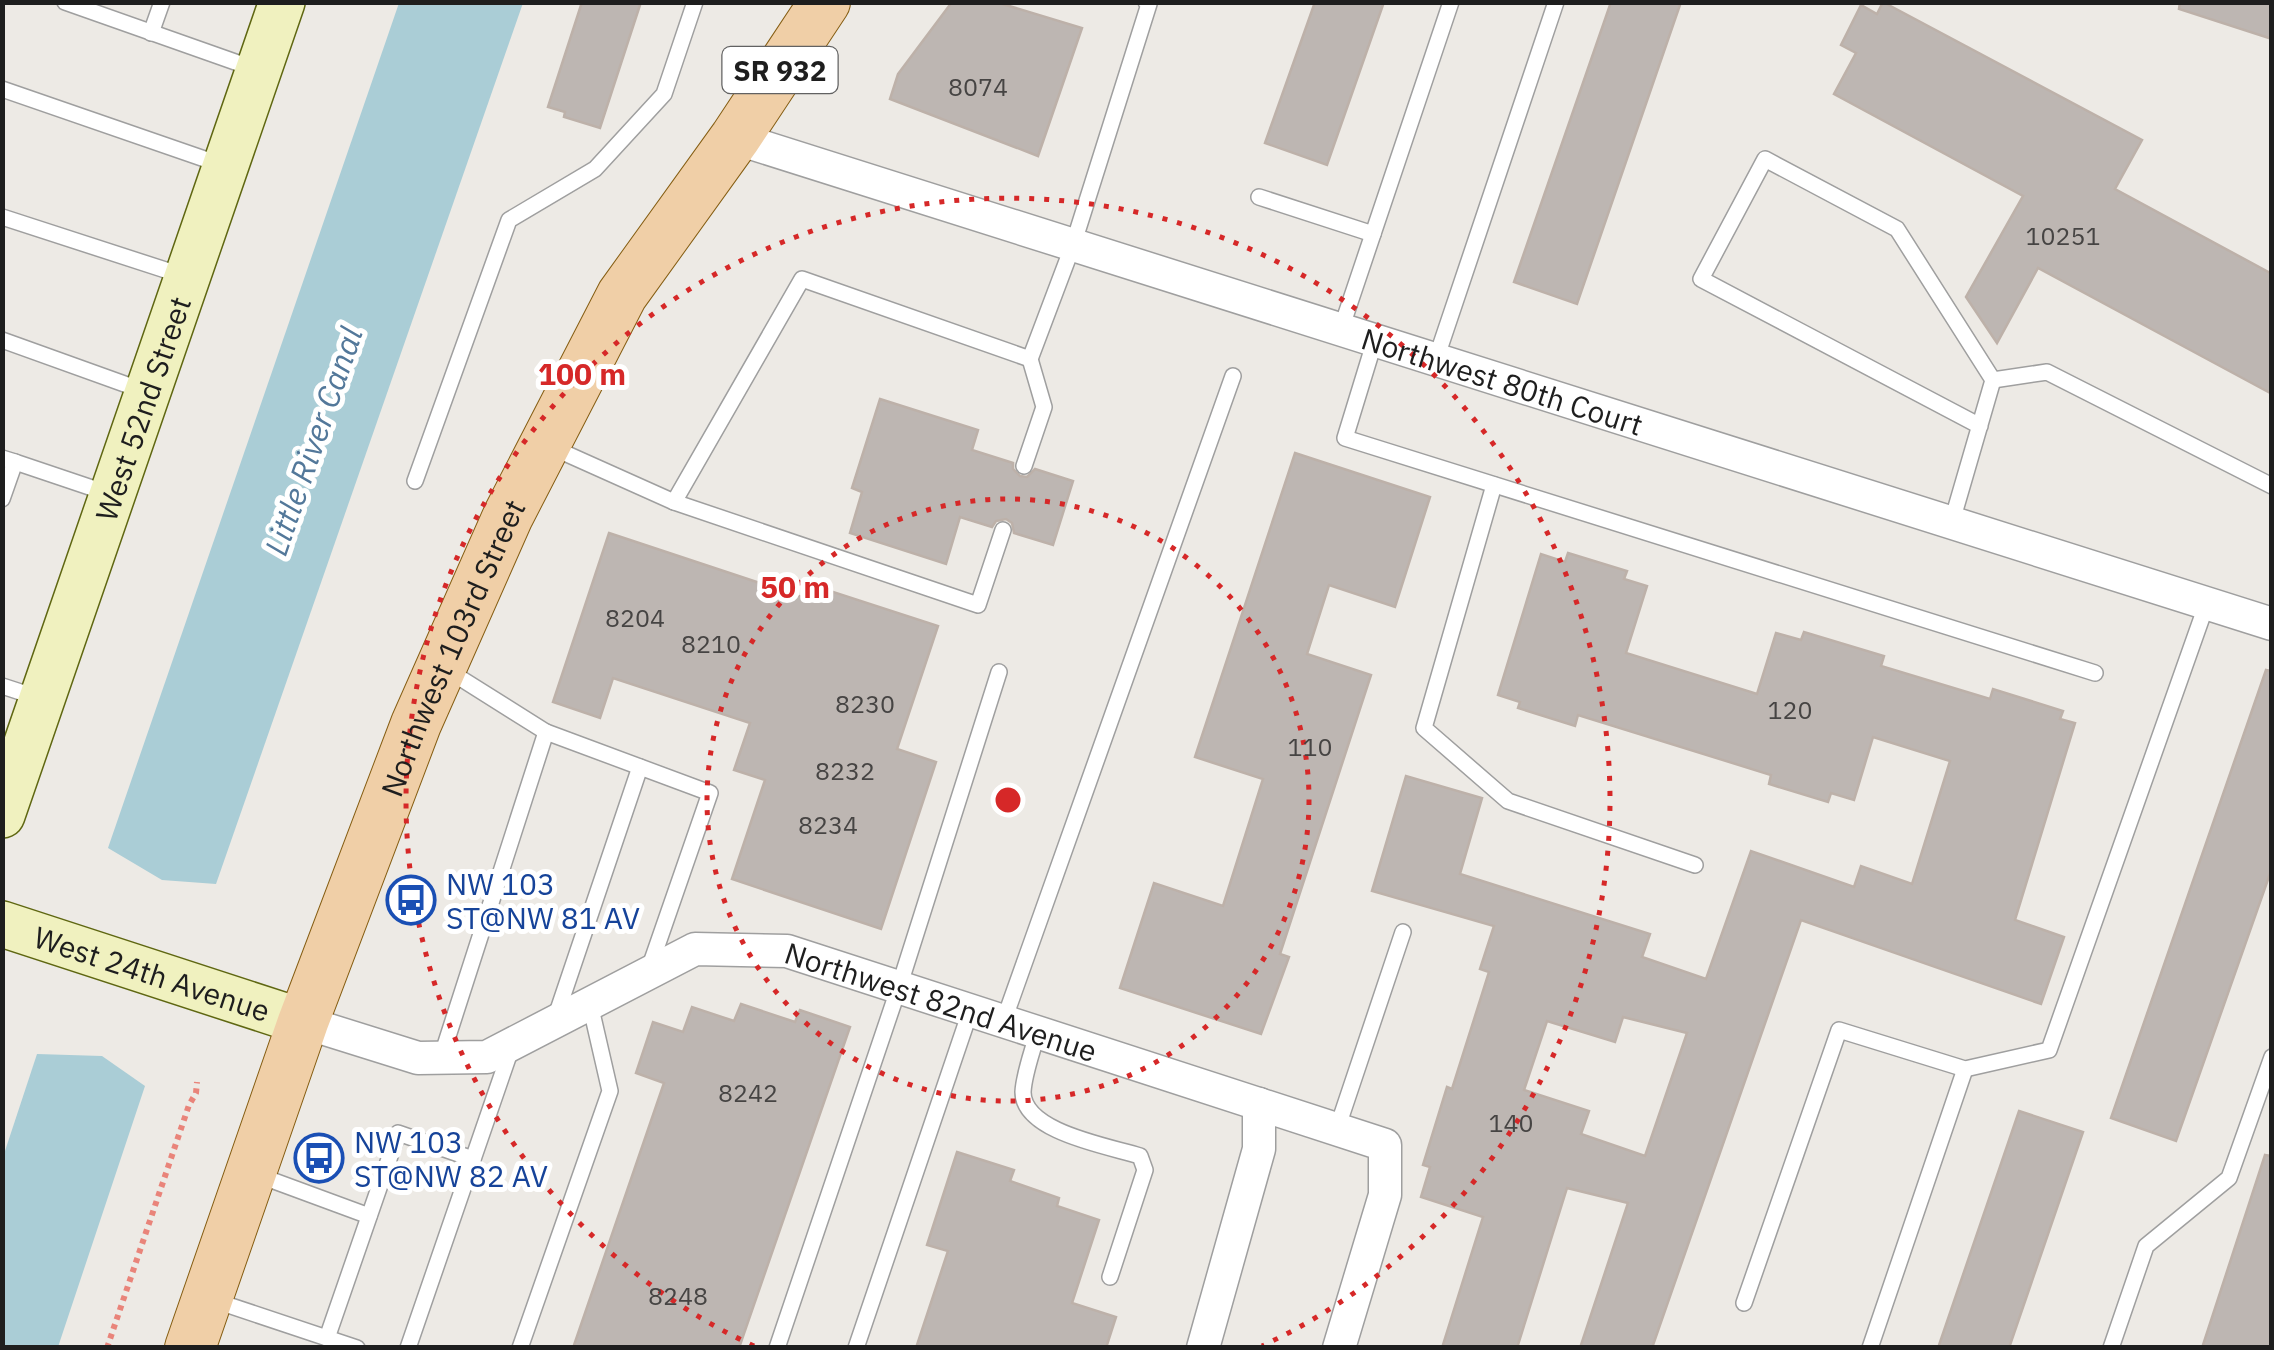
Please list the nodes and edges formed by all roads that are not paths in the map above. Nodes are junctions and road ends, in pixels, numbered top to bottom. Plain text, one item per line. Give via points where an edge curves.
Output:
1 (66, 2) edge
2 (162, 2) edge
3 (282, 2) edge
4 (695, 2) edge
5 (825, 2) edge
6 (1146, 2) edge
7 (1451, 2) edge
8 (1556, 2) edge
9 (151, 33) junction
10 (259, 70) junction
11 (2, 88) edge
12 (734, 138) junction
13 (226, 167) junction
14 (1260, 197) dead end
15 (2, 217) edge
16 (1373, 234) junction
17 (1073, 245) junction
18 (188, 277) junction
19 (1341, 329) junction
20 (2, 340) edge
21 (1375, 340) junction
22 (1436, 359) junction
23 (1030, 360) junction
24 (1233, 376) dead end
25 (1993, 380) junction
26 (148, 392) junction
27 (1980, 426) junction
28 (546, 444) junction
29 (9, 460) edge
30 (1024, 466) dead end
31 (415, 481) dead end
32 (1494, 485) junction
33 (2272, 486) edge
34 (113, 494) junction
35 (2, 500) edge
36 (674, 502) junction
37 (1952, 521) junction
38 (1003, 530) dead end
39 (2207, 603) junction
40 (2272, 624) edge
41 (440, 666) junction
42 (998, 672) dead end
43 (2095, 673) dead end
44 (22, 692) edge
45 (546, 732) junction
46 (640, 766) junction
47 (2, 814) edge
48 (1695, 865) dead end
49 (2, 924) edge
50 (1402, 932) dead end
51 (647, 974) junction
52 (899, 987) junction
53 (590, 1004) junction
54 (971, 1009) junction
55 (1004, 1020) junction
56 (303, 1022) junction
57 (554, 1023) junction
58 (1038, 1031) junction
59 (512, 1046) junction
60 (441, 1058) junction
61 (2272, 1058) edge
62 (1965, 1069) junction
63 (1259, 1104) junction
64 (1337, 1129) junction
65 (473, 1159) junction
66 (251, 1172) junction
67 (369, 1216) junction
68 (1110, 1277) dead end
69 (207, 1298) junction
70 (1744, 1303) dead end
71 (327, 1338) junction
72 (190, 1348) edge
73 (357, 1348) edge
74 (408, 1348) edge
75 (520, 1348) edge
76 (777, 1348) edge
77 (856, 1348) edge
78 (1203, 1348) edge
79 (1339, 1348) edge
80 (1870, 1348) edge
81 (2111, 1348) edge

1 - 9 lane
2 - 9 lane
3 - 10 street, West 52nd Street
4 - 31 lane via 664,94 595,169 509,220
5 - 12 main road, Northwest 103rd Street / SR 932
6 - 17 lane
7 - 16 lane
8 - 22 lane
9 - 10 lane
10 - 13 street, West 52nd Street
11 - 13 lane
12 - 17 street, Northwest 80th Court
12 - 28 main road, Northwest 103rd Street / SR 932 via 622,295
13 - 18 street, West 52nd Street
14 - 16 lane
15 - 18 lane
16 - 19 lane
17 - 19 street, Northwest 80th Court
17 - 23 lane
18 - 26 street, West 52nd Street
19 - 21 street, Northwest 80th Court
20 - 26 lane
21 - 22 street, Northwest 80th Court
21 - 32 lane via 1345,438
22 - 37 street, Northwest 80th Court
23 - 30 lane via 1044,407
23 - 36 lane via 802,279
24 - 55 lane
25 - 27 lane
25 - 27 lane via 1897,229 1765,159 1701,279
25 - 33 lane via 2047,372
26 - 34 street, West 52nd Street
27 - 37 lane
28 - 36 lane
28 - 41 main road, Northwest 103rd Street / SR 932
29 - 34 lane
29 - 35 lane
32 - 43 lane
32 - 48 lane via 1424,728 1508,801
34 - 44 street, West 52nd Street
36 - 38 lane via 978,605
37 - 39 street, Northwest 80th Court
39 - 40 street, Northwest 80th Court
39 - 62 lane via 2050,1050
41 - 45 lane
41 - 56 main road, Northwest 103rd Street / SR 932
42 - 52 lane
44 - 47 street, West 52nd Street
45 - 46 lane
45 - 60 lane
46 - 51 lane via 710,794
46 - 57 lane
49 - 56 street, West 24th Avenue
50 - 64 lane
51 - 52 street, Northwest 82nd Avenue via 694,949 788,952
51 - 53 street, Northwest 82nd Avenue
52 - 54 street, Northwest 82nd Avenue
52 - 76 lane
53 - 57 street, Northwest 82nd Avenue
53 - 75 lane via 610,1091
54 - 55 street, Northwest 82nd Avenue
54 - 77 lane
55 - 58 street, Northwest 82nd Avenue
56 - 60 street, Northwest 82nd Avenue via 418,1058
56 - 66 main road, Northwest 103rd Street / SR 932
57 - 59 street, Northwest 82nd Avenue
58 - 63 street, Northwest 82nd Avenue
58 - 68 lane via 1023,1090 1026,1109 1043,1124 1140,1156 1145,1170
59 - 60 street, Northwest 82nd Avenue via 487,1058
59 - 65 lane
61 - 81 lane via 2229,1178 2146,1246
62 - 70 lane via 1839,1030
62 - 80 lane
63 - 64 street, Northwest 82nd Avenue
63 - 78 street via 1259,1150
64 - 79 street, Northwest 82nd Avenue via 1385,1145 1386,1195
65 - 67 lane via 398,1133
65 - 74 lane
66 - 67 lane
66 - 69 main road, Northwest 103rd Street / SR 932
67 - 71 lane
69 - 71 lane
69 - 72 main road, Northwest 103rd Street / SR 932
71 - 73 lane

